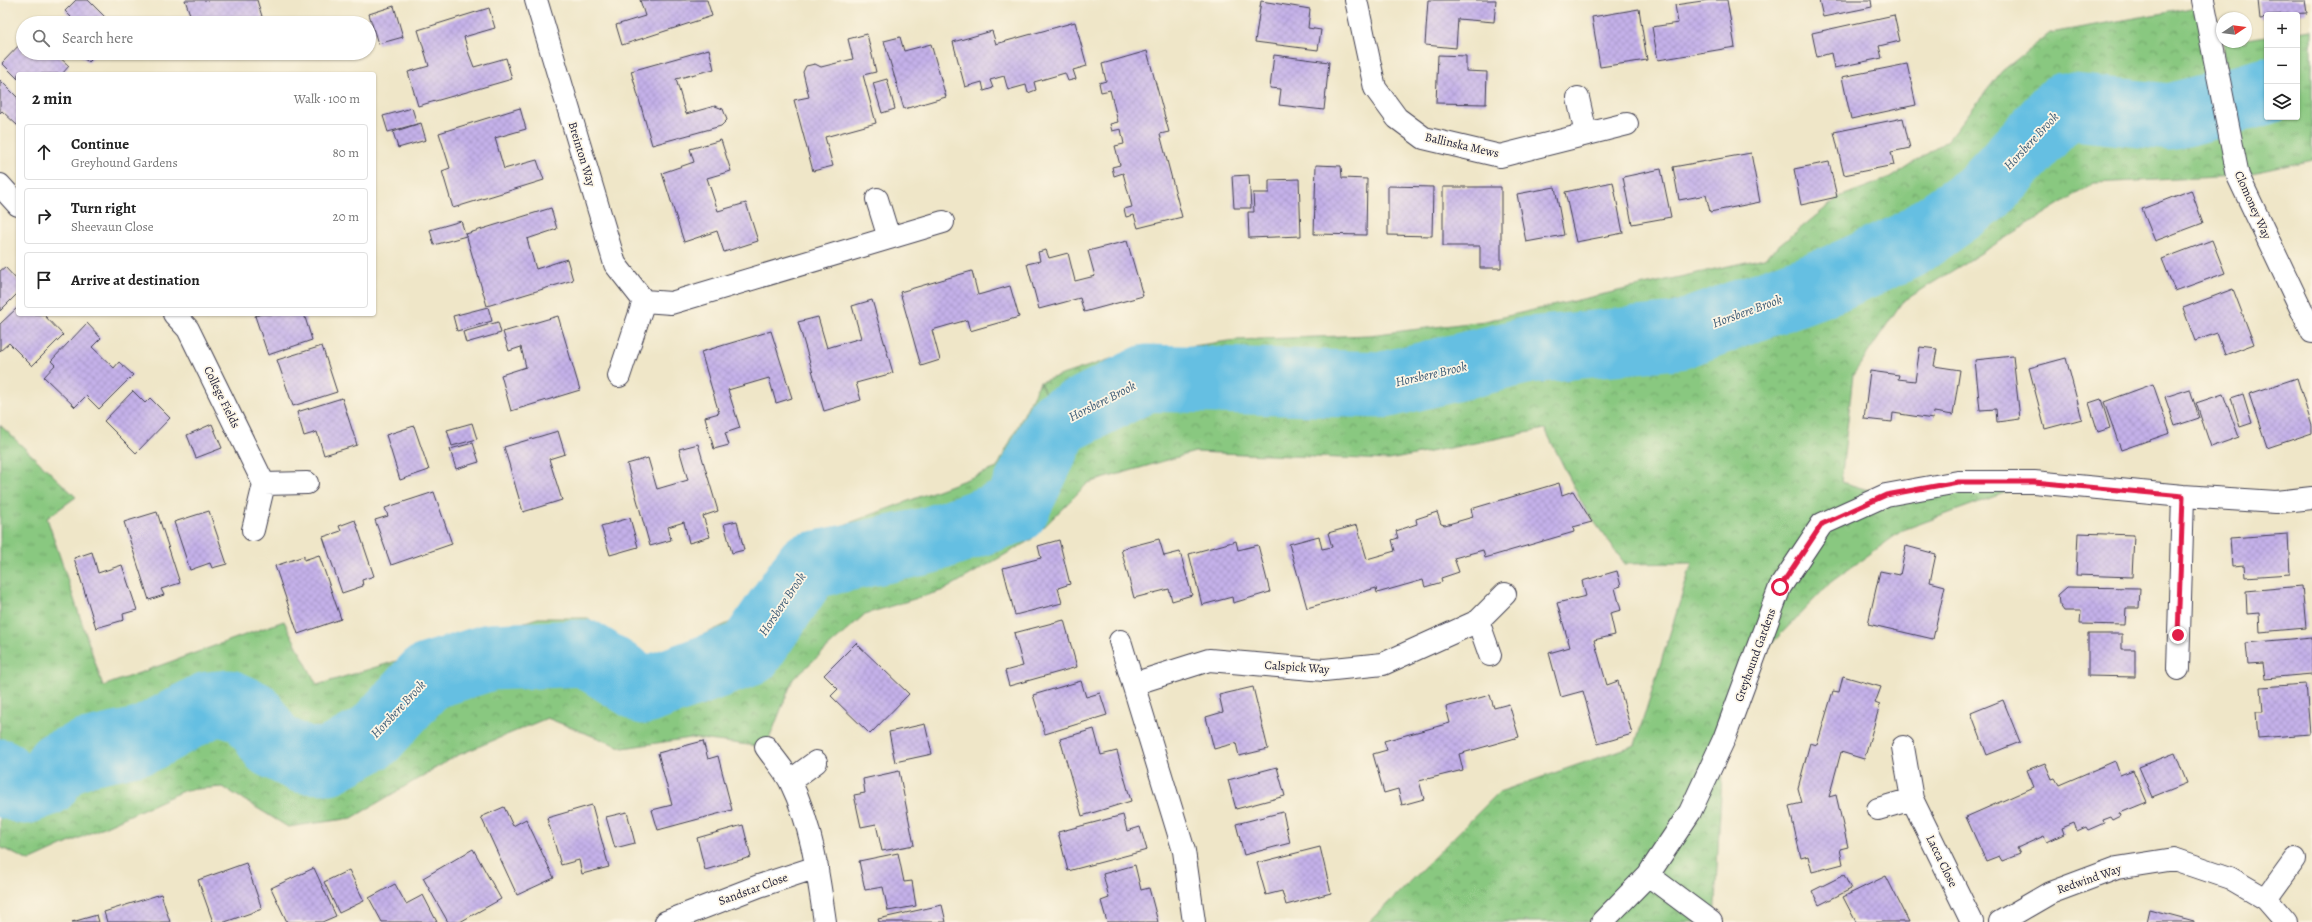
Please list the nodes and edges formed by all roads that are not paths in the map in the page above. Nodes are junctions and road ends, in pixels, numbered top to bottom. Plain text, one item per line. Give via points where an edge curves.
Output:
1 (536, 0) edge
2 (1356, 0) edge
3 (2203, 0) edge
4 (1578, 98) dead end
5 (1627, 124) dead end
6 (1586, 134) junction
7 (0, 185) edge
8 (877, 199) dead end
9 (16, 203) edge
10 (943, 222) dead end
11 (889, 238) junction
12 (644, 301) junction
13 (176, 316) edge
14 (2312, 332) edge
15 (619, 376) dead end
16 (307, 483) dead end
17 (264, 484) junction
18 (2183, 496) junction
19 (2312, 498) edge
20 (253, 530) dead end
21 (1505, 594) dead end
22 (1478, 621) junction
23 (1120, 641) dead end
24 (1490, 655) dead end
25 (2178, 669) dead end
26 (1133, 684) junction
27 (766, 747) dead end
28 (1904, 748) dead end
29 (816, 762) dead end
30 (790, 781) junction
31 (1912, 799) junction
32 (1878, 809) dead end
33 (2295, 859) dead end
34 (817, 867) junction
35 (1648, 875) junction
36 (2266, 898) junction
37 (666, 922) edge
38 (825, 922) edge
39 (1194, 922) edge
40 (1602, 922) edge
41 (1711, 922) edge
42 (1972, 922) edge
43 (2000, 922) edge
44 (2286, 922) edge

1 - 12 street, Breinton Way via 615,264
2 - 6 street, Ballinska Mews via 1375,88 1398,118 1424,138 1500,156
3 - 14 street, Clomoney Way via 2238,176
4 - 6 street
5 - 6 street, Ballinska Mews
7 - 9 street
8 - 11 street
10 - 11 street
11 - 12 street via 671,303
12 - 15 street
13 - 17 street, College Fields via 188,330
16 - 17 street
17 - 20 street
18 - 19 street, Greyhound Gardens via 2276,502
18 - 25 street
18 - 35 street, Greyhound Gardens via 2034,482 1958,482 1886,495 1822,524 1780,587 1724,739 1690,812
21 - 22 street, Calspick Way
22 - 24 street
22 - 26 street, Calspick Way via 1383,664 1324,670 1209,660
23 - 26 street
26 - 39 street via 1184,851
27 - 30 street
28 - 31 street, Lacca Close
29 - 30 street
30 - 34 street via 805,816
31 - 32 street
31 - 42 street, Lacca Close
33 - 36 street
34 - 37 street, Sandstar Close
34 - 38 street
35 - 40 street, Greyhound Gardens
35 - 41 street
36 - 43 street, Redwind Way via 2230,878 2174,859 2117,868 2050,892
36 - 44 street, Redwind Way

